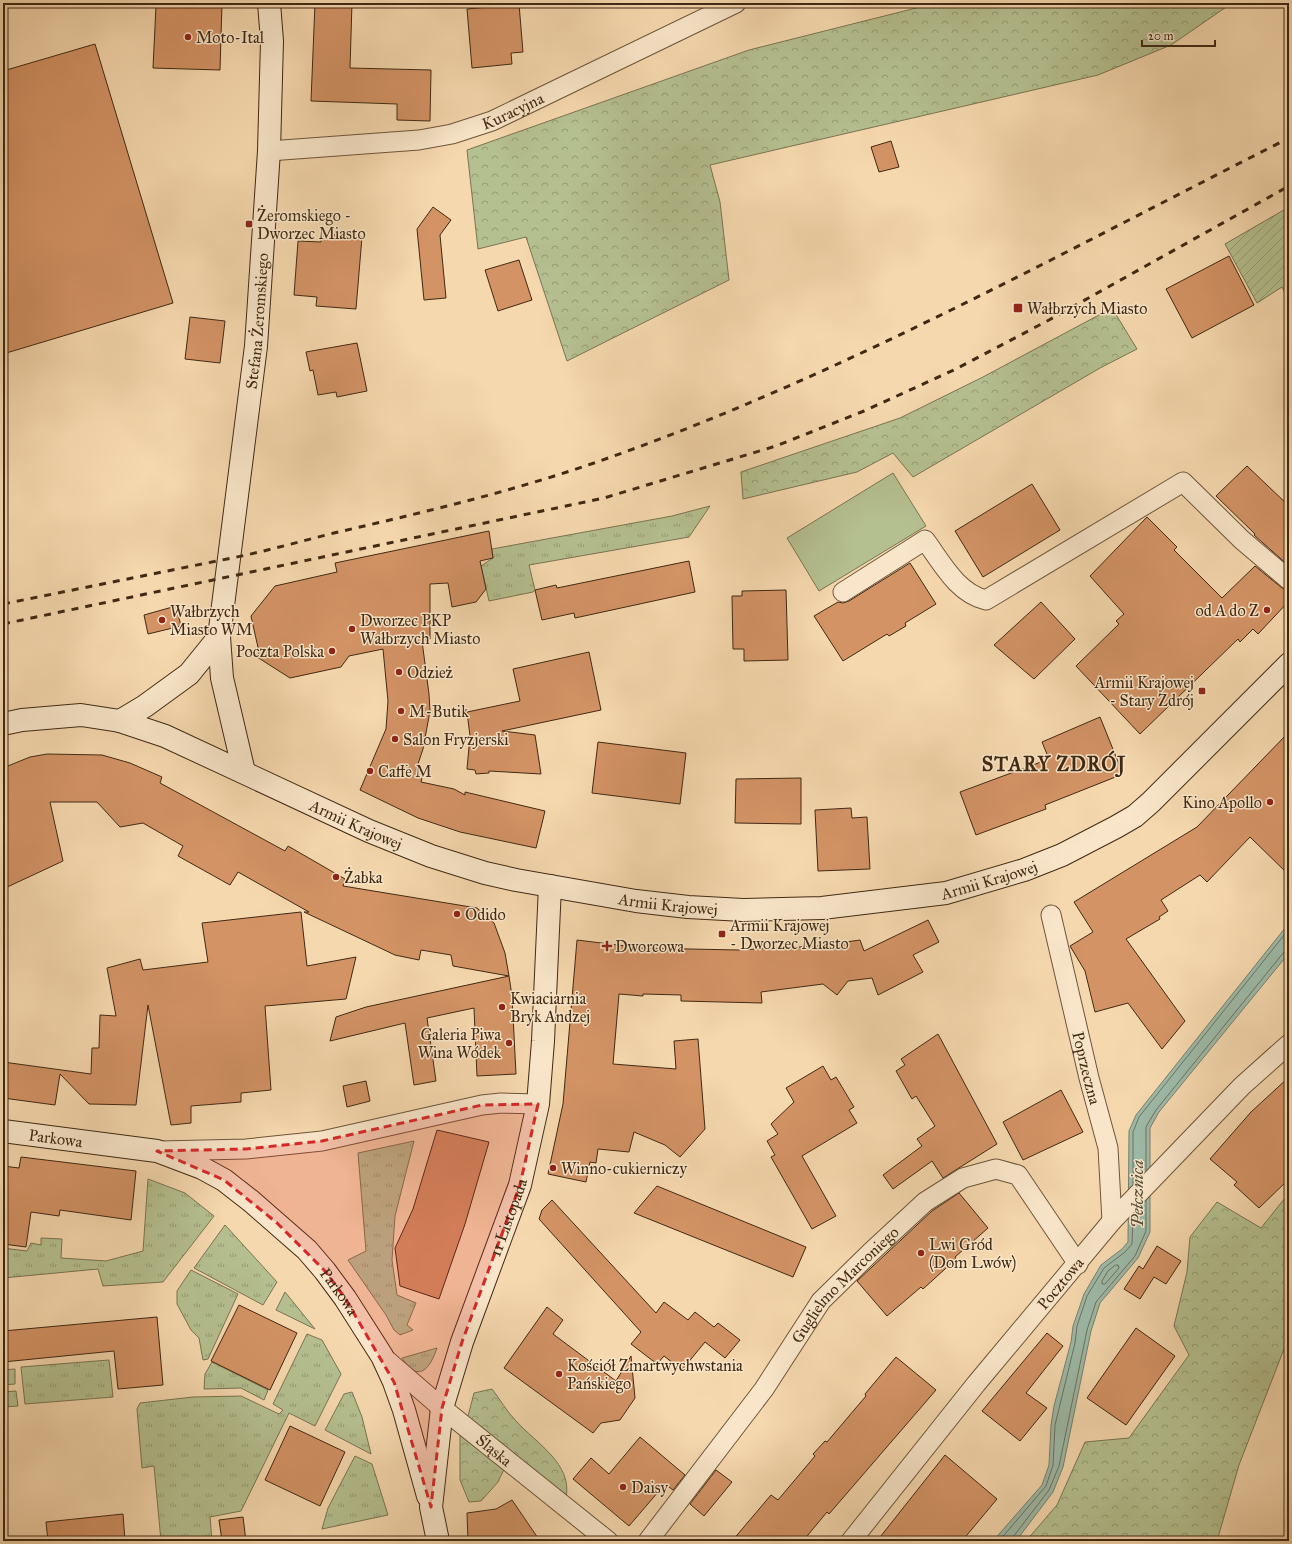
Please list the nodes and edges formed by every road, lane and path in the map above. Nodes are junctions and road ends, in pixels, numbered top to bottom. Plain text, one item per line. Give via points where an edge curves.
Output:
1 (269, 3) edge
2 (736, 3) edge
3 (269, 151) junction
4 (1289, 580) edge
5 (843, 592) dead end
6 (218, 637) junction
7 (1289, 664) edge
8 (120, 721) junction
9 (3, 724) edge
10 (244, 772) junction
11 (550, 886) junction
12 (1051, 915) dead end
13 (1289, 1044) edge
14 (538, 1104) junction
15 (3, 1131) edge
16 (157, 1151) junction
17 (1116, 1217) junction
18 (1078, 1264) junction
19 (382, 1356) junction
20 (442, 1408) junction
21 (431, 1507) junction
22 (438, 1541) edge
23 (608, 1541) edge
24 (648, 1541) edge
25 (851, 1541) edge

1 - 3 main road, Stefana Żeromskiego via 272,41
2 - 3 street, Kuracyjna via 492,121 452,134 419,140
3 - 6 main road, Stefana Żeromskiego via 256,346
4 - 5 street via 1242,540 1183,482 986,600 974,597 956,582 925,540
6 - 8 main road via 189,674
6 - 10 main road, Stefana Żeromskiego via 222,678
7 - 11 main road, Armii Krajowej via 1170,785 1135,816 1062,855 992,880 946,893 911,898 822,908 743,910 636,901
8 - 9 main road, Armii Krajowej via 81,715
8 - 10 main road, Armii Krajowej via 165,736
10 - 11 main road, Armii Krajowej via 369,831 431,856 485,873
11 - 14 main road, 11 Listopada
12 - 17 street, Poprzeczna via 1108,1148
13 - 17 street, Pocztowa via 1242,1086
14 - 16 street, Parkowa via 482,1106 322,1141 246,1149
14 - 20 main road, 11 Listopada via 520,1185 462,1342
15 - 16 main road, Parkowa
16 - 19 main road, Parkowa via 202,1168 224,1180 307,1250 345,1298
17 - 18 street, Pocztowa
18 - 24 street, Guglielmo Marconiego via 1018,1175 996,1169 963,1178 925,1202 821,1301 764,1389
18 - 25 street, Pocztowa via 976,1384
19 - 20 street, Śląska
19 - 21 main road, Parkowa via 404,1410
20 - 21 main road, 11 Listopada
20 - 23 street, Śląska
21 - 22 main road, 11 Listopada

